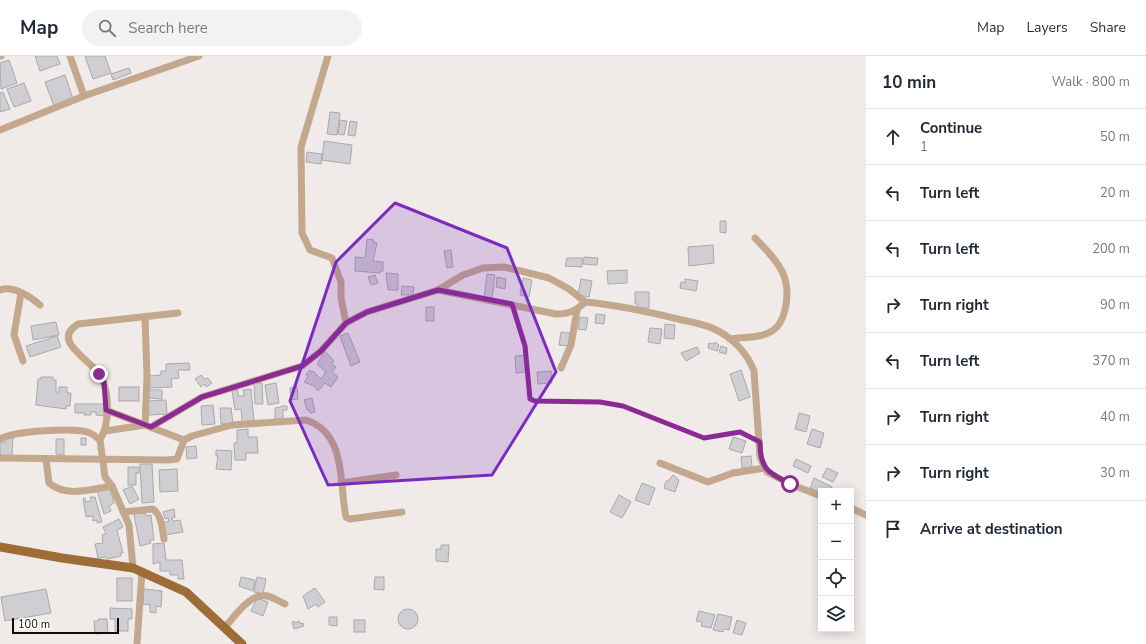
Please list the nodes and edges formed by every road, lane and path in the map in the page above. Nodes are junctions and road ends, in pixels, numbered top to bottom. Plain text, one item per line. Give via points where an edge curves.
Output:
1 (70, 56) edge
2 (199, 56) edge
3 (328, 56) edge
4 (84, 96) junction
5 (0, 130) edge
6 (755, 238) dead end
7 (0, 290) edge
8 (438, 290) junction
9 (21, 293) junction
10 (585, 302) junction
11 (512, 304) junction
12 (40, 305) dead end
13 (577, 310) junction
14 (178, 313) dead end
15 (145, 317) junction
16 (346, 323) junction
17 (730, 339) junction
18 (23, 361) dead end
19 (561, 368) dead end
20 (106, 410) junction
21 (148, 426) junction
22 (105, 431) junction
23 (0, 439) edge
24 (100, 440) junction
25 (184, 440) junction
26 (760, 442) junction
27 (0, 458) edge
28 (46, 459) junction
29 (102, 460) junction
30 (660, 463) dead end
31 (765, 468) junction
32 (396, 475) dead end
33 (341, 483) junction
34 (112, 486) junction
35 (818, 495) edge
36 (854, 509) edge
37 (123, 512) junction
38 (402, 512) dead end
39 (866, 515) edge
40 (164, 539) dead end
41 (0, 547) edge
42 (133, 568) junction
43 (142, 572) junction
44 (285, 604) dead end
45 (224, 627) junction
46 (137, 644) edge
47 (242, 644) edge

1 - 4 street
2 - 4 street
3 - 16 street via 301,146 302,233 310,250 332,258 341,282
4 - 5 street
6 - 17 street via 779,264 783,274 787,288 783,316 777,328 765,335
7 - 9 street
8 - 10 street via 463,275 483,268 504,267 549,278
8 - 11 street
8 - 16 street via 367,312
9 - 12 street via 28,295
9 - 18 street via 14,335
10 - 13 street
10 - 17 street via 656,313 712,327
11 - 13 street via 556,314
11 - 26 path via 525,346 530,399 600,402 623,406 704,438 740,432
13 - 19 street via 570,345
14 - 15 street
15 - 20 street via 78,324 68,335 69,343 77,354 92,364 104,382
15 - 21 street
16 - 21 street via 321,351 302,366 202,397
17 - 26 street via 749,357 754,371 754,402
20 - 21 street
20 - 22 street
21 - 22 street
21 - 25 street
22 - 24 street
23 - 24 street via 21,432 77,431 90,433
24 - 29 street
25 - 29 street via 177,459
25 - 33 street via 232,425 306,420 313,422 330,436 337,454
26 - 31 street via 760,457
27 - 28 street
28 - 29 street
28 - 34 street via 47,478 50,483 65,491 76,492
29 - 34 street via 105,476
30 - 31 street via 708,482 733,473
31 - 35 street via 790,484
32 - 33 street
33 - 38 street via 346,517 350,519
34 - 37 street
36 - 39 street
37 - 40 street via 153,509 160,519
37 - 42 street via 129,525
41 - 42 main road
42 - 43 main road
43 - 45 main road via 186,592
43 - 46 street
44 - 45 street via 261,595 254,598
45 - 47 main road

